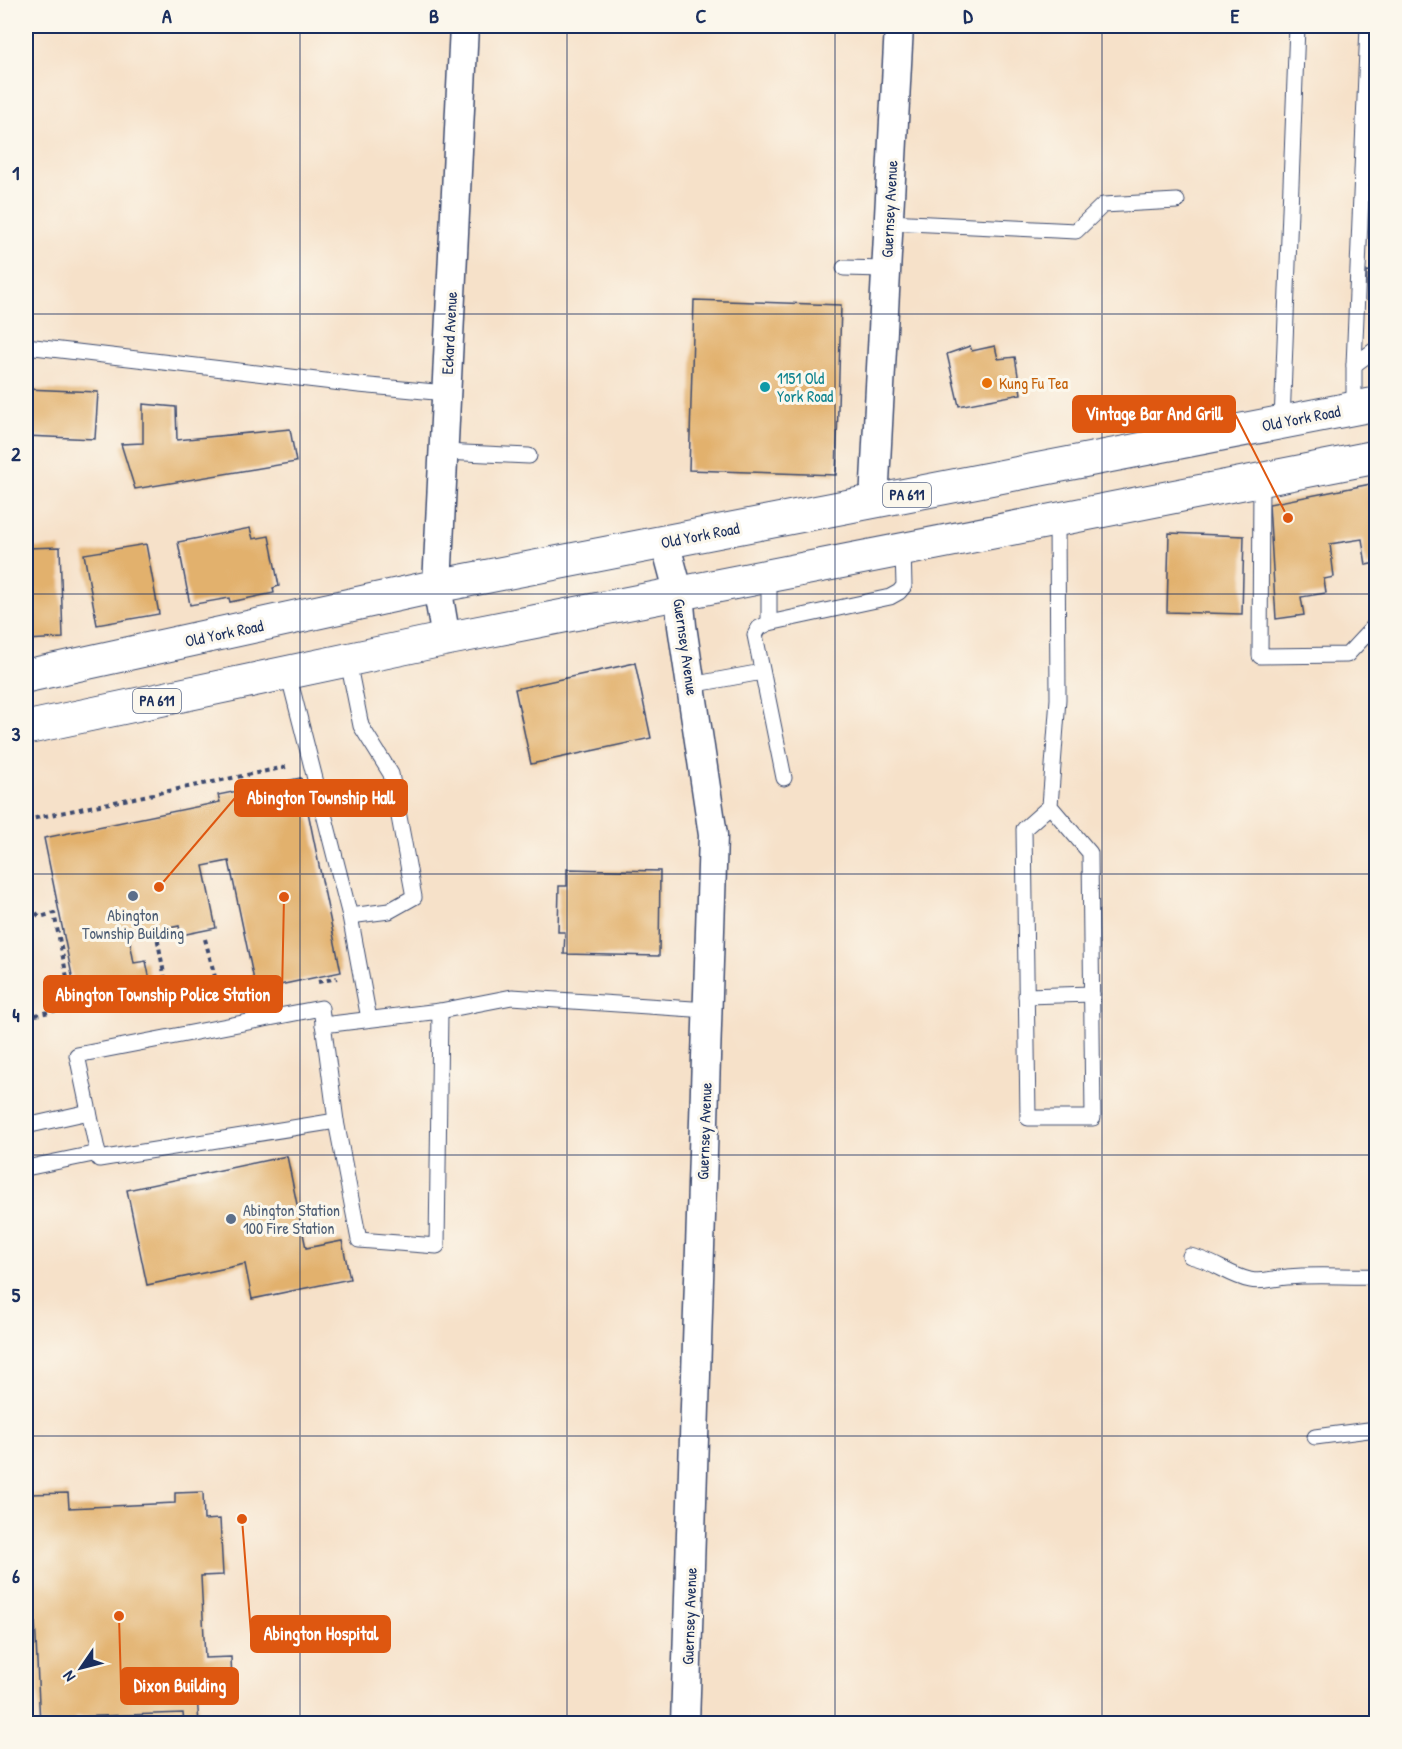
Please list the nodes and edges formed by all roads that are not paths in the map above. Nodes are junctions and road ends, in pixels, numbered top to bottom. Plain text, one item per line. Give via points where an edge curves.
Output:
1 (464, 26) edge
2 (899, 26) edge
3 (1297, 26) edge
4 (1368, 26) edge
5 (1365, 114) junction
6 (1377, 151) edge
7 (1177, 201) dead end
8 (888, 222) junction
9 (844, 268) dead end
10 (885, 269) junction
11 (26, 346) edge
12 (1377, 349) edge
13 (1354, 364) junction
14 (446, 393) junction
15 (1365, 406) edge
16 (1282, 422) junction
17 (444, 452) junction
18 (529, 456) dead end
19 (1377, 457) edge
20 (1261, 480) junction
21 (874, 501) junction
22 (1058, 520) junction
23 (665, 542) junction
24 (903, 551) junction
25 (770, 577) junction
26 (437, 586) junction
27 (679, 594) junction
28 (769, 623) junction
29 (1377, 624) edge
30 (446, 639) junction
31 (348, 660) junction
32 (762, 672) junction
33 (288, 673) junction
34 (26, 676) edge
35 (691, 685) junction
36 (26, 728) edge
37 (784, 778) dead end
38 (1050, 806) junction
39 (350, 916) junction
40 (1092, 994) junction
41 (1026, 996) junction
42 (708, 1010) junction
43 (440, 1011) junction
44 (369, 1019) junction
45 (323, 1024) junction
46 (89, 1112) junction
47 (336, 1121) junction
48 (26, 1126) edge
49 (98, 1153) junction
50 (26, 1168) edge
51 (1190, 1256) dead end
52 (1377, 1276) edge
53 (1377, 1429) edge
54 (1315, 1437) dead end
55 (685, 1724) edge

1 - 14 street, Eckard Avenue
2 - 8 street, Guernsey Avenue
3 - 16 lane
4 - 5 lane
5 - 6 lane
5 - 13 lane
7 - 8 lane via 1103,205 1076,231
8 - 10 street, Guernsey Avenue
9 - 10 lane
10 - 21 street, Guernsey Avenue
11 - 14 lane
12 - 13 lane
13 - 15 lane
14 - 17 street, Eckard Avenue
15 - 16 highway, Old York Road / PA 611
16 - 21 highway, Old York Road / PA 611
17 - 18 lane
17 - 26 street, Eckard Avenue
19 - 20 highway, PA 611
20 - 22 highway, PA 611
20 - 29 lane via 1260,656 1347,655
21 - 23 highway, Old York Road / PA 611
22 - 24 highway, PA 611
22 - 38 lane via 1058,699
23 - 26 highway, Old York Road / PA 611
23 - 27 street, Guernsey Avenue
24 - 25 highway, PA 611
24 - 28 lane via 904,586 890,597
25 - 27 highway, PA 611
25 - 28 lane
26 - 30 street, Eckard Avenue
26 - 34 highway, Old York Road / PA 611
27 - 30 highway, PA 611
27 - 35 street, Guernsey Avenue
28 - 32 lane via 755,635
30 - 31 highway, PA 611
31 - 33 highway, PA 611
31 - 39 lane via 360,726 391,774 414,897 389,911
32 - 35 lane
32 - 37 lane
33 - 36 highway, PA 611
33 - 39 lane
35 - 42 street, Guernsey Avenue via 713,835
38 - 40 lane via 1090,853
38 - 41 lane via 1024,829
39 - 44 lane
40 - 41 lane
40 - 41 lane via 1093,1118 1028,1118
42 - 43 lane via 512,997
42 - 55 street, Guernsey Avenue
43 - 44 lane
43 - 47 lane via 437,1246 359,1240
44 - 45 lane
45 - 46 lane via 321,1008 77,1055
45 - 47 lane
46 - 48 lane
46 - 49 lane
47 - 49 lane via 99,1159
49 - 50 lane
51 - 52 lane via 1204,1258 1248,1280
53 - 54 lane

